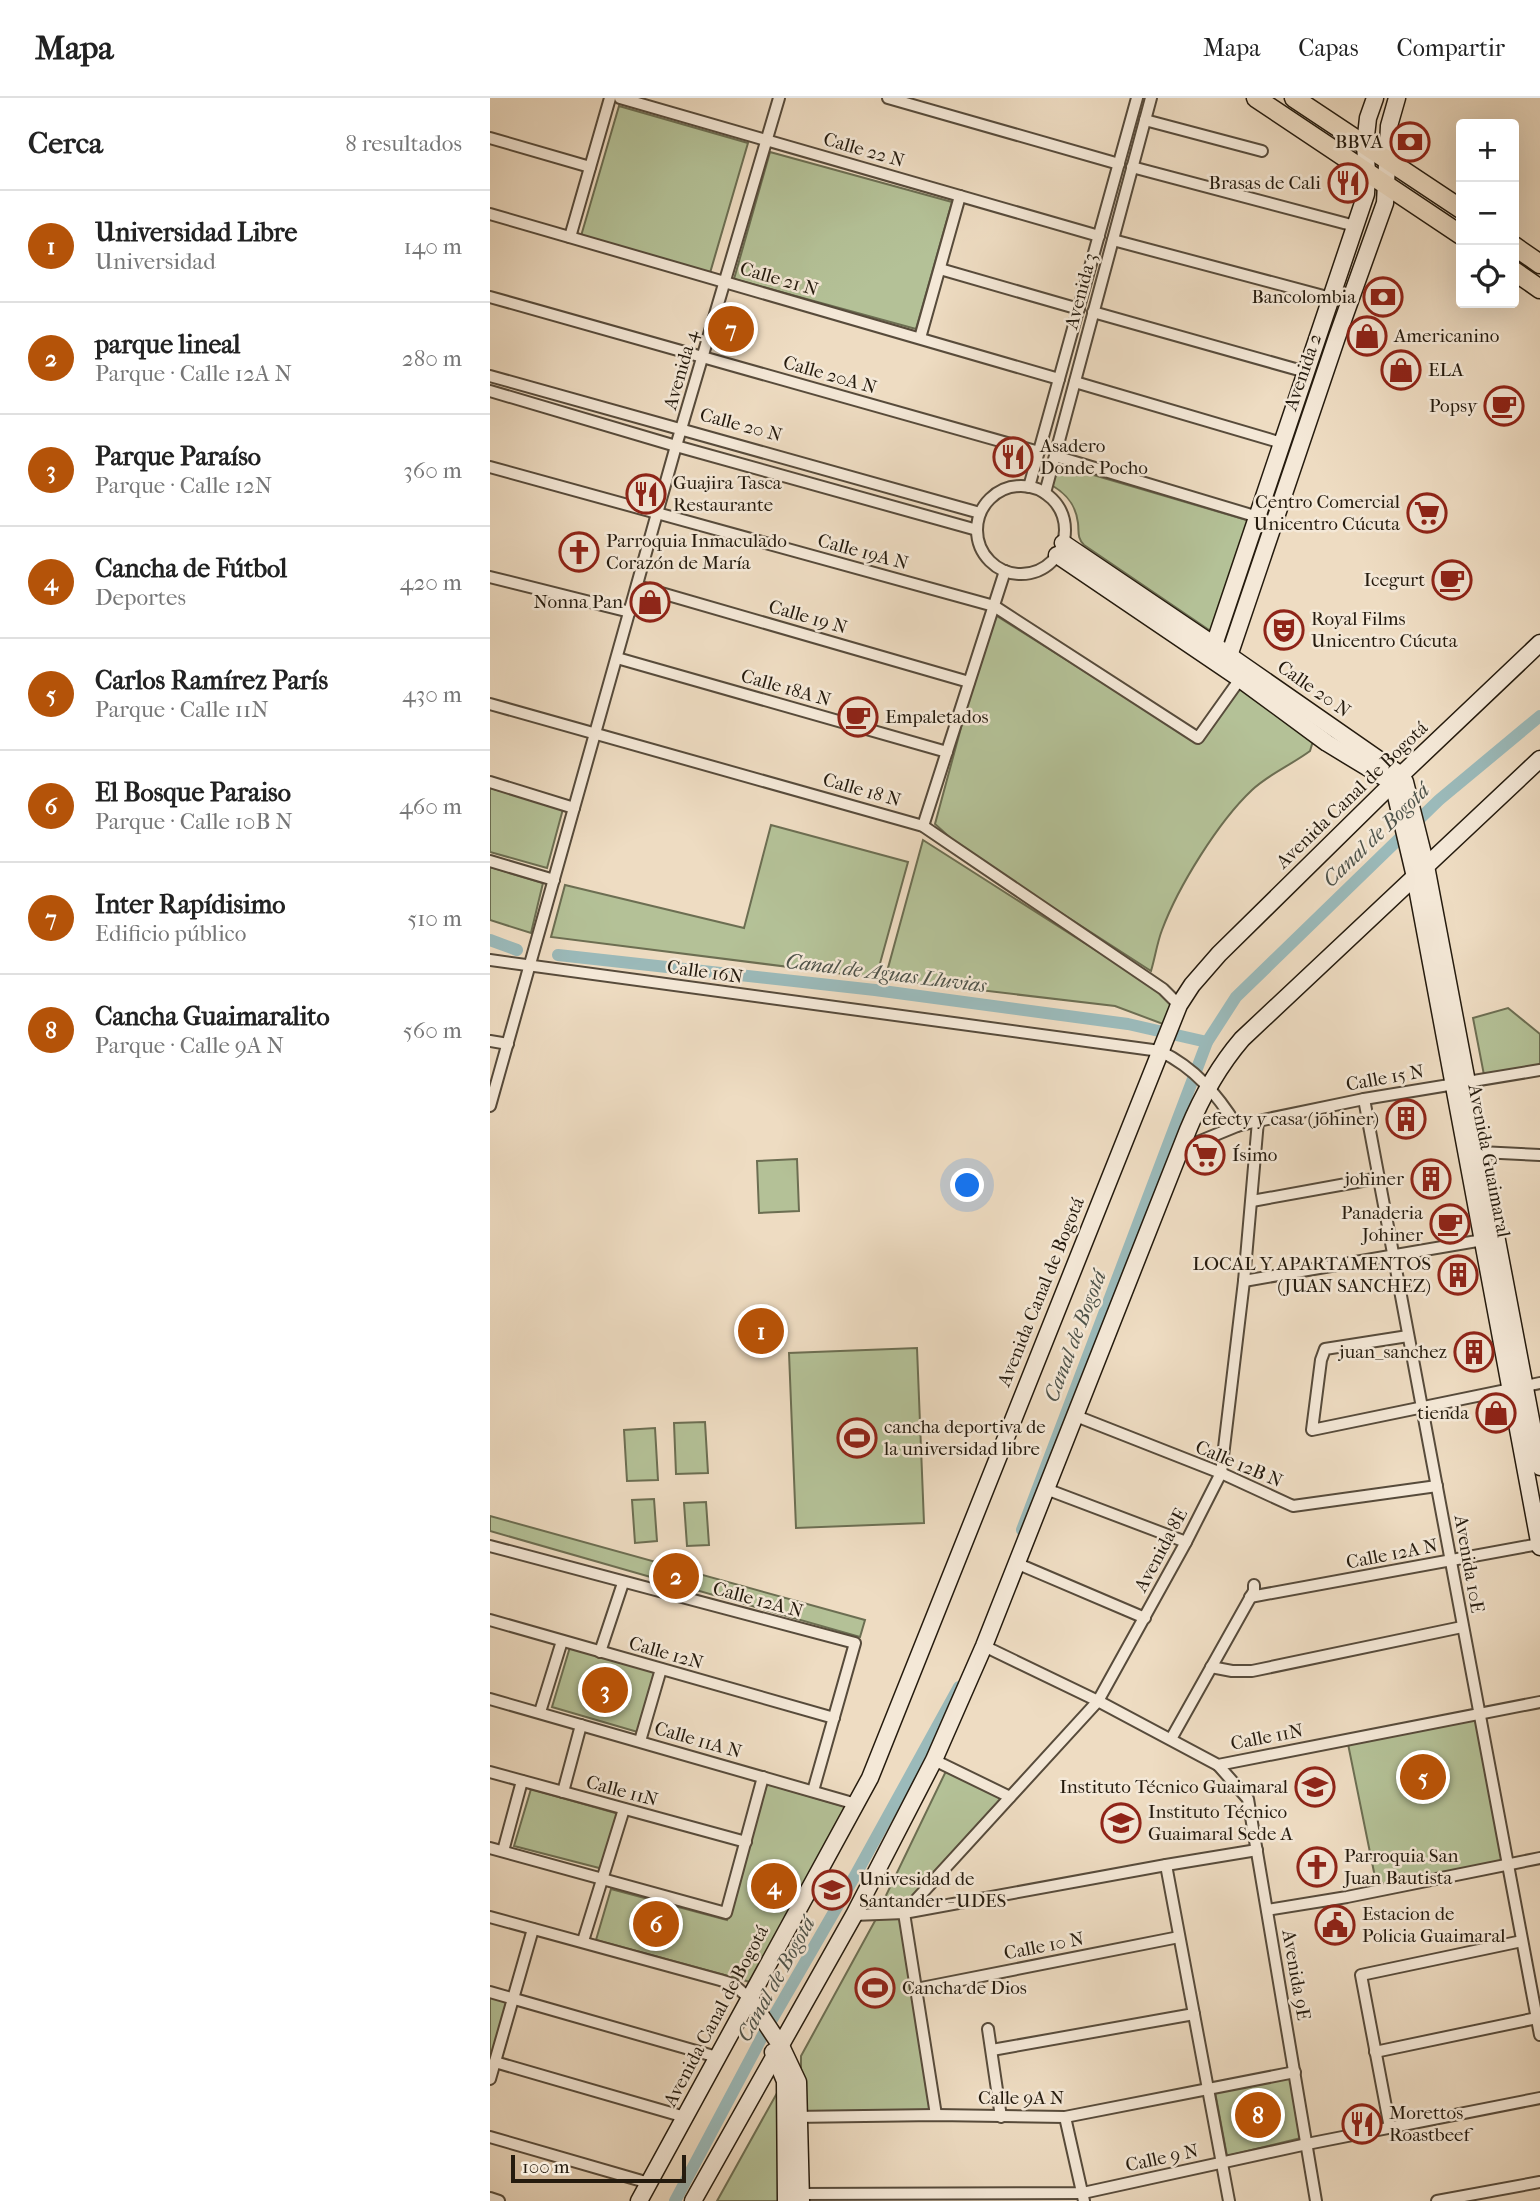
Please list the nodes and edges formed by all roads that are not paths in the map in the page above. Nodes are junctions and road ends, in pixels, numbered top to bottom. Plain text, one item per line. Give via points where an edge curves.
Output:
1 (610, 98) edge
2 (620, 98) edge
3 (779, 98) edge
4 (888, 98) edge
5 (1137, 98) edge
6 (1151, 98) edge
7 (1256, 98) edge
8 (1294, 98) edge
9 (1375, 98) edge
10 (1397, 98) edge
11 (1145, 120) junction
12 (490, 138) edge
13 (766, 140) junction
14 (1365, 145) junction
15 (1262, 151) dead end
16 (1388, 159) junction
17 (1119, 164) junction
18 (590, 167) junction
19 (1132, 167) junction
20 (1367, 172) junction
21 (1387, 185) junction
22 (960, 196) junction
23 (1456, 206) edge
24 (490, 214) edge
25 (1355, 226) junction
26 (1456, 233) edge
27 (1099, 236) junction
28 (570, 237) junction
29 (1113, 240) junction
30 (1519, 249) edge
31 (1540, 264) edge
32 (940, 270) junction
33 (1519, 274) edge
34 (725, 282) junction
35 (1540, 289) edge
36 (490, 297) edge
37 (1331, 298) junction
38 (1079, 309) junction
39 (1093, 312) junction
40 (920, 338) junction
41 (703, 357) junction
42 (1306, 372) junction
43 (490, 376) edge
44 (1059, 379) junction
45 (1074, 382) junction
46 (490, 391) edge
47 (681, 430) junction
48 (1283, 443) junction
49 (676, 446) junction
50 (1039, 452) junction
51 (1055, 456) junction
52 (490, 467) edge
53 (1029, 487) junction
54 (1045, 493) junction
55 (981, 513) junction
56 (658, 514) junction
57 (1258, 517) junction
58 (977, 530) junction
59 (1060, 549) junction
60 (1005, 571) junction
61 (490, 577) edge
62 (637, 586) junction
63 (994, 606) junction
64 (630, 612) junction
65 (1540, 643) edge
66 (1214, 645) junction
67 (1229, 656) junction
68 (617, 658) junction
69 (1240, 679) junction
70 (969, 682) junction
71 (490, 704) edge
72 (595, 732) junction
73 (947, 752) junction
74 (1540, 759) edge
75 (490, 782) edge
76 (1399, 783) junction
77 (574, 808) junction
78 (923, 826) junction
79 (490, 861) edge
80 (1419, 865) junction
81 (554, 880) junction
82 (490, 960) edge
83 (531, 965) junction
84 (1177, 1011) junction
85 (490, 1041) edge
86 (508, 1044) junction
87 (1164, 1049) junction
88 (1540, 1070) edge
89 (1204, 1081) junction
90 (1460, 1083) junction
91 (1364, 1099) junction
92 (490, 1106) edge
93 (1258, 1121) junction
94 (1237, 1126) junction
95 (1181, 1149) junction
96 (1480, 1152) junction
97 (1540, 1155) edge
98 (1379, 1178) junction
99 (1252, 1200) junction
100 (1483, 1240) junction
101 (1393, 1256) junction
102 (1244, 1281) junction
103 (1409, 1336) junction
104 (1525, 1386) edge
105 (1422, 1408) junction
106 (1076, 1416) junction
107 (1540, 1467) edge
108 (1221, 1473) junction
109 (1437, 1486) junction
110 (1046, 1489) junction
111 (1186, 1542) junction
112 (1540, 1545) edge
113 (490, 1546) edge
114 (1451, 1561) junction
115 (1016, 1563) junction
116 (623, 1583) junction
117 (1254, 1584) dead end
118 (1250, 1597) junction
119 (1145, 1618) junction
120 (490, 1620) edge
121 (1462, 1627) junction
122 (562, 1642) junction
123 (984, 1646) junction
124 (600, 1653) junction
125 (1211, 1667) junction
126 (661, 1670) junction
127 (490, 1699) edge
128 (1098, 1702) junction
129 (1540, 1702) edge
130 (540, 1712) junction
131 (1479, 1713) junction
132 (834, 1718) junction
133 (581, 1725) junction
134 (1171, 1739) junction
135 (640, 1741) junction
136 (934, 1760) junction
137 (1218, 1765) junction
138 (490, 1772) edge
139 (763, 1777) junction
140 (522, 1781) junction
141 (813, 1791) junction
142 (563, 1792) junction
143 (1010, 1797) junction
144 (856, 1804) junction
145 (624, 1809) junction
146 (746, 1842) junction
147 (490, 1848) edge
148 (1257, 1850) junction
149 (503, 1851) junction
150 (1540, 1858) edge
151 (1508, 1864) junction
152 (1166, 1865) junction
153 (602, 1879) junction
154 (1267, 1910) junction
155 (904, 1913) junction
156 (854, 1915) junction
157 (490, 1917) edge
158 (533, 1928) junction
159 (1179, 1937) junction
160 (583, 1941) junction
161 (1522, 1941) junction
162 (916, 1989) junction
163 (490, 1992) edge
164 (513, 1999) junction
165 (751, 2010) junction
166 (1194, 2014) junction
167 (1537, 2018) junction
168 (988, 2029) dead end
169 (1540, 2035) edge
170 (774, 2044) junction
171 (992, 2050) junction
172 (1375, 2052) junction
173 (717, 2057) junction
174 (495, 2062) junction
175 (1295, 2072) junction
176 (490, 2079) edge
177 (1208, 2090) junction
178 (1540, 2098) edge
179 (936, 2115) junction
180 (685, 2117) junction
181 (793, 2117) junction
182 (1001, 2117) junction
183 (1065, 2117) junction
184 (1390, 2128) junction
185 (490, 2137) edge
186 (1307, 2144) junction
187 (1222, 2163) junction
188 (1540, 2182) edge
189 (649, 2183) junction
190 (1083, 2197) edge
191 (490, 2198) edge
192 (794, 2198) edge
193 (499, 2201) edge
194 (639, 2201) edge
195 (693, 2201) edge
196 (1229, 2201) edge
197 (1317, 2201) edge
198 (1437, 2201) edge

1 - 18 street
2 - 13 street, Calle 22 N
3 - 13 street, Avenida 4
4 - 17 street
5 - 17 street, Avenida 3
6 - 11 street, Avenida 3
7 - 20 main road
8 - 14 main road
9 - 14 main road, Avenida 2
10 - 16 main road, Avenida 2 via 1389,127
11 - 15 street
11 - 19 street, Avenida 3
12 - 18 street
13 - 22 street, Calle 22 N
13 - 34 street, Avenida 4
14 - 16 main road
14 - 20 main road, Avenida 2
16 - 21 main road, Avenida 2
16 - 23 main road
17 - 27 street, Avenida 3
18 - 28 street
19 - 25 street
19 - 29 street, Avenida 3
20 - 21 main road
20 - 25 main road, Avenida 2 via 1366,194
21 - 26 main road
21 - 67 main road, Avenida 2 via 1385,203
22 - 27 street, Calle 22 N
22 - 32 street
24 - 28 street, Calle 21 N
25 - 37 main road, Avenida 2
27 - 38 street, Avenida 3
28 - 34 street, Calle 21 N
29 - 37 street
29 - 39 street, Avenida 3
30 - 31 main road
32 - 38 street
32 - 40 street
33 - 35 main road
34 - 40 street, Calle 21 N
34 - 41 street, Avenida 4
36 - 41 street, Calle 20A N
37 - 42 main road, Avenida 2
38 - 44 street, Avenida 3
39 - 42 street
39 - 45 street, Avenida 3
40 - 44 street, Calle 21 N
41 - 47 street, Avenida 4
41 - 50 street, Calle 20A N
42 - 48 main road, Avenida 2
43 - 47 street, Calle 20 N
44 - 50 street, Avenida 3
45 - 48 street
45 - 51 street, Avenida 3
46 - 49 street, Calle 20 N
47 - 49 street, Avenida 4
47 - 55 street, Calle 20 N
48 - 57 main road, Avenida 2
49 - 56 street, Avenida 4
49 - 58 street, Calle 20 N
50 - 53 street, Avenida 3
51 - 54 street, Avenida 3
51 - 57 street
52 - 56 street, Calle 19A N
53 - 54 street
53 - 55 street via 1000,492
54 - 59 street via 1062,515 1065,529
55 - 58 street
56 - 62 street, Avenida 4
56 - 63 street, Calle 19A N
57 - 66 main road, Avenida 2
58 - 60 street via 985,555
59 - 60 street via 1034,572
59 - 66 main road, Calle 20 N
59 - 69 main road, Calle 20 N
60 - 63 street
61 - 64 street
62 - 64 street, Avenida 4
62 - 70 street, Calle 19 N
63 - 69 street, Calle 19A N via 1198,738
63 - 70 street
64 - 68 street, Avenida 4
65 - 76 main road, Avenida Canal de Bogotá
66 - 67 main road, Calle 20 N
67 - 76 main road, Calle 20 N
68 - 72 street, Avenida 4
68 - 73 street, Calle 18A N
69 - 76 main road, Calle 20 N via 1327,743
70 - 73 street
71 - 72 street, Calle 18 N
72 - 77 street, Avenida 4
72 - 78 street, Calle 18 N
73 - 78 street
74 - 80 main road
75 - 77 street
76 - 80 main road, Avenida Guaimaral
76 - 84 main road, Avenida Canal de Bogotá via 1219,954
77 - 81 street, Avenida 4
78 - 84 street, Calle 18 N via 1163,989
79 - 81 street
80 - 89 main road
80 - 90 main road, Avenida Guaimaral
81 - 83 street, Avenida 4
82 - 83 street, Calle 16N
83 - 86 street, Avenida 4
83 - 87 street, Calle 16N
84 - 87 main road, Avenida Canal de Bogotá
85 - 86 street
86 - 92 street, Avenida 4
87 - 89 street, Calle 16N
87 - 144 main road, Avenida Canal de Bogotá
88 - 90 street, Calle 15 N
89 - 94 street
89 - 95 main road
90 - 91 street, Calle 15 N
90 - 96 main road, Avenida Guaimaral
90 - 100 main road, Avenida Guaimaral
91 - 93 street, Calle 15 N
91 - 98 street, Avenida 10E
93 - 94 street, Calle 15 N
93 - 99 street, Avenida 8E
94 - 95 street, Calle 15 N
95 - 106 main road
96 - 97 street
96 - 104 main road, Avenida Guaimaral
98 - 99 street
98 - 101 street, Avenida 10E
99 - 102 street, Avenida 8E
100 - 101 street
100 - 104 main road, Avenida Guaimaral
101 - 102 street
101 - 103 street, Avenida 10E
102 - 108 street, Avenida 8E
103 - 105 street, Avenida 10E
103 - 105 street via 1325,1349 1312,1430
104 - 105 street
104 - 107 main road, Avenida Guaimaral
104 - 112 main road, Avenida Guaimaral
105 - 109 street, Avenida 10E
106 - 108 street, Calle 12B N
106 - 110 main road
108 - 109 street, Calle 12B N via 1293,1506
108 - 111 street, Avenida 8E
109 - 114 street, Avenida 10E
110 - 111 street
110 - 115 main road
111 - 119 street, Avenida 8E
112 - 114 street, Calle 12A N
113 - 116 street, Calle 12A N
114 - 118 street, Calle 12A N
114 - 121 street, Avenida 10E
115 - 119 street
115 - 123 main road
116 - 124 street
116 - 132 street, Calle 12A N via 855,1643
117 - 118 street
118 - 125 street
119 - 128 street, Avenida 8E
120 - 122 street, Calle 12N
121 - 125 street via 1252,1671
121 - 131 street, Avenida 10E
122 - 124 street, Calle 12N
122 - 130 street
123 - 128 street, Calle 11N
123 - 136 main road
124 - 126 street, Calle 12N
125 - 134 street
126 - 132 street, Calle 12N
126 - 135 street
127 - 130 street, Calle 11A N
128 - 134 street, Calle 11N
128 - 143 street, Avenida 8E
129 - 131 street, Calle 11N
130 - 133 street, Calle 11A N
131 - 137 street, Calle 11N
131 - 151 street, Avenida 10E
132 - 141 street
133 - 135 street, Calle 11A N
133 - 142 street
134 - 137 street, Calle 11N
135 - 139 street, Calle 11A N
136 - 143 street
136 - 156 main road
137 - 148 street, Avenida 9E via 1248,1799
138 - 140 street, Calle 11N
139 - 141 street, Calle 11A N
139 - 146 street
140 - 142 street, Calle 11N
140 - 149 street
141 - 144 street, Calle 11A N
142 - 145 street, Calle 11N
143 - 155 street, Avenida 8E
144 - 165 main road, Avenida Canal de Bogotá
145 - 146 street, Calle 11N
145 - 153 street
146 - 153 street via 726,1913
147 - 149 street
148 - 152 street
148 - 154 street, Avenida 9E
149 - 153 street
150 - 151 street
151 - 154 street
151 - 161 street, Avenida 10E
152 - 155 street
152 - 159 street
153 - 160 street
154 - 175 street, Avenida 9E
155 - 156 street
155 - 162 street
156 - 170 main road
157 - 158 street
158 - 160 street
158 - 164 street
159 - 162 street, Calle 10 N
159 - 166 street
160 - 165 street via 733,1984
161 - 167 street, Avenida 10E
161 - 172 street via 1361,1975
162 - 179 street
163 - 164 street
164 - 173 street
164 - 174 street
165 - 170 main road
165 - 173 main road, Avenida Canal de Bogotá
166 - 171 street
166 - 177 street
167 - 169 street, Avenida 10E
167 - 172 street
168 - 171 street
170 - 181 main road
170 - 195 main road
171 - 182 street
172 - 184 street
173 - 180 main road, Avenida Canal de Bogotá
174 - 176 street
174 - 180 street
175 - 177 street, Calle 9A N
175 - 186 street, Avenida 9E
177 - 183 street, Calle 9A N
177 - 187 street
178 - 184 street, Calle 9 N
179 - 181 street, Calle 9A N
179 - 182 street, Calle 9A N
180 - 189 main road, Avenida Canal de Bogotá
181 - 192 main road
182 - 183 street, Calle 9A N
183 - 190 street
184 - 186 street, Calle 9 N
185 - 189 street
186 - 187 street, Calle 9 N
186 - 197 street, Avenida 9E
187 - 190 street, Calle 9 N
187 - 196 street
188 - 198 street
189 - 194 main road, Avenida Canal de Bogotá
190 - 192 street, Calle 9 N
191 - 193 street

